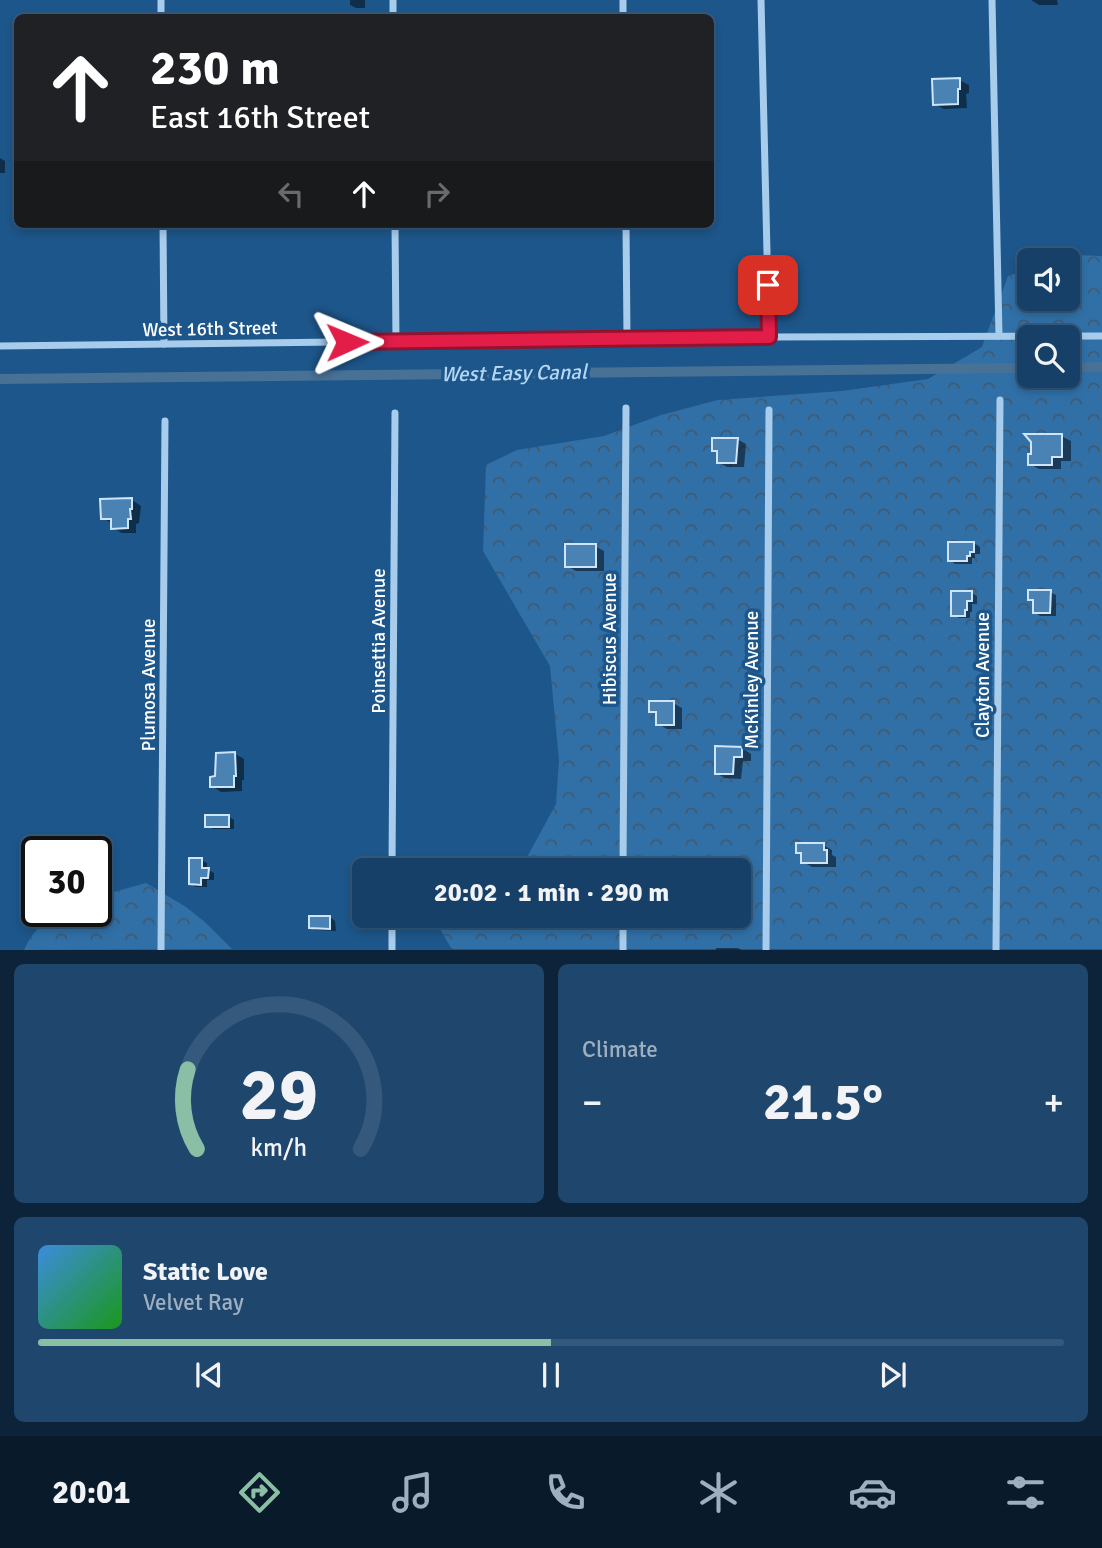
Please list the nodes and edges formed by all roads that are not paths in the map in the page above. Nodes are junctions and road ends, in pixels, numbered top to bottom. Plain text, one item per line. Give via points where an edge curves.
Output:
1 (761, 0) edge
2 (992, 0) edge
3 (163, 228) edge
4 (395, 228) edge
5 (626, 228) edge
6 (999, 336) junction
7 (1102, 336) edge
8 (769, 337) junction
9 (627, 338) junction
10 (397, 342) junction
11 (164, 344) junction
12 (0, 346) edge
13 (1000, 400) dead end
14 (626, 408) dead end
15 (769, 410) dead end
16 (396, 413) dead end
17 (165, 421) dead end
18 (392, 858) edge
19 (623, 858) edge
20 (392, 928) edge
21 (623, 928) edge
22 (161, 950) edge
23 (392, 950) edge
24 (623, 950) edge
25 (766, 950) edge
26 (996, 950) edge

1 - 8 street
2 - 6 street
3 - 11 street
4 - 10 street
5 - 9 street
6 - 7 street, West 16th Street
6 - 8 street, West 16th Street
8 - 9 street, West 16th Street
9 - 10 street, West 16th Street
10 - 11 street, West 16th Street
11 - 12 street, West 16th Street
13 - 26 street, Clayton Avenue
14 - 19 street, Hibiscus Avenue
15 - 25 street, McKinley Avenue
16 - 18 street, Poinsettia Avenue
17 - 22 street, Plumosa Avenue
20 - 23 street
21 - 24 street

